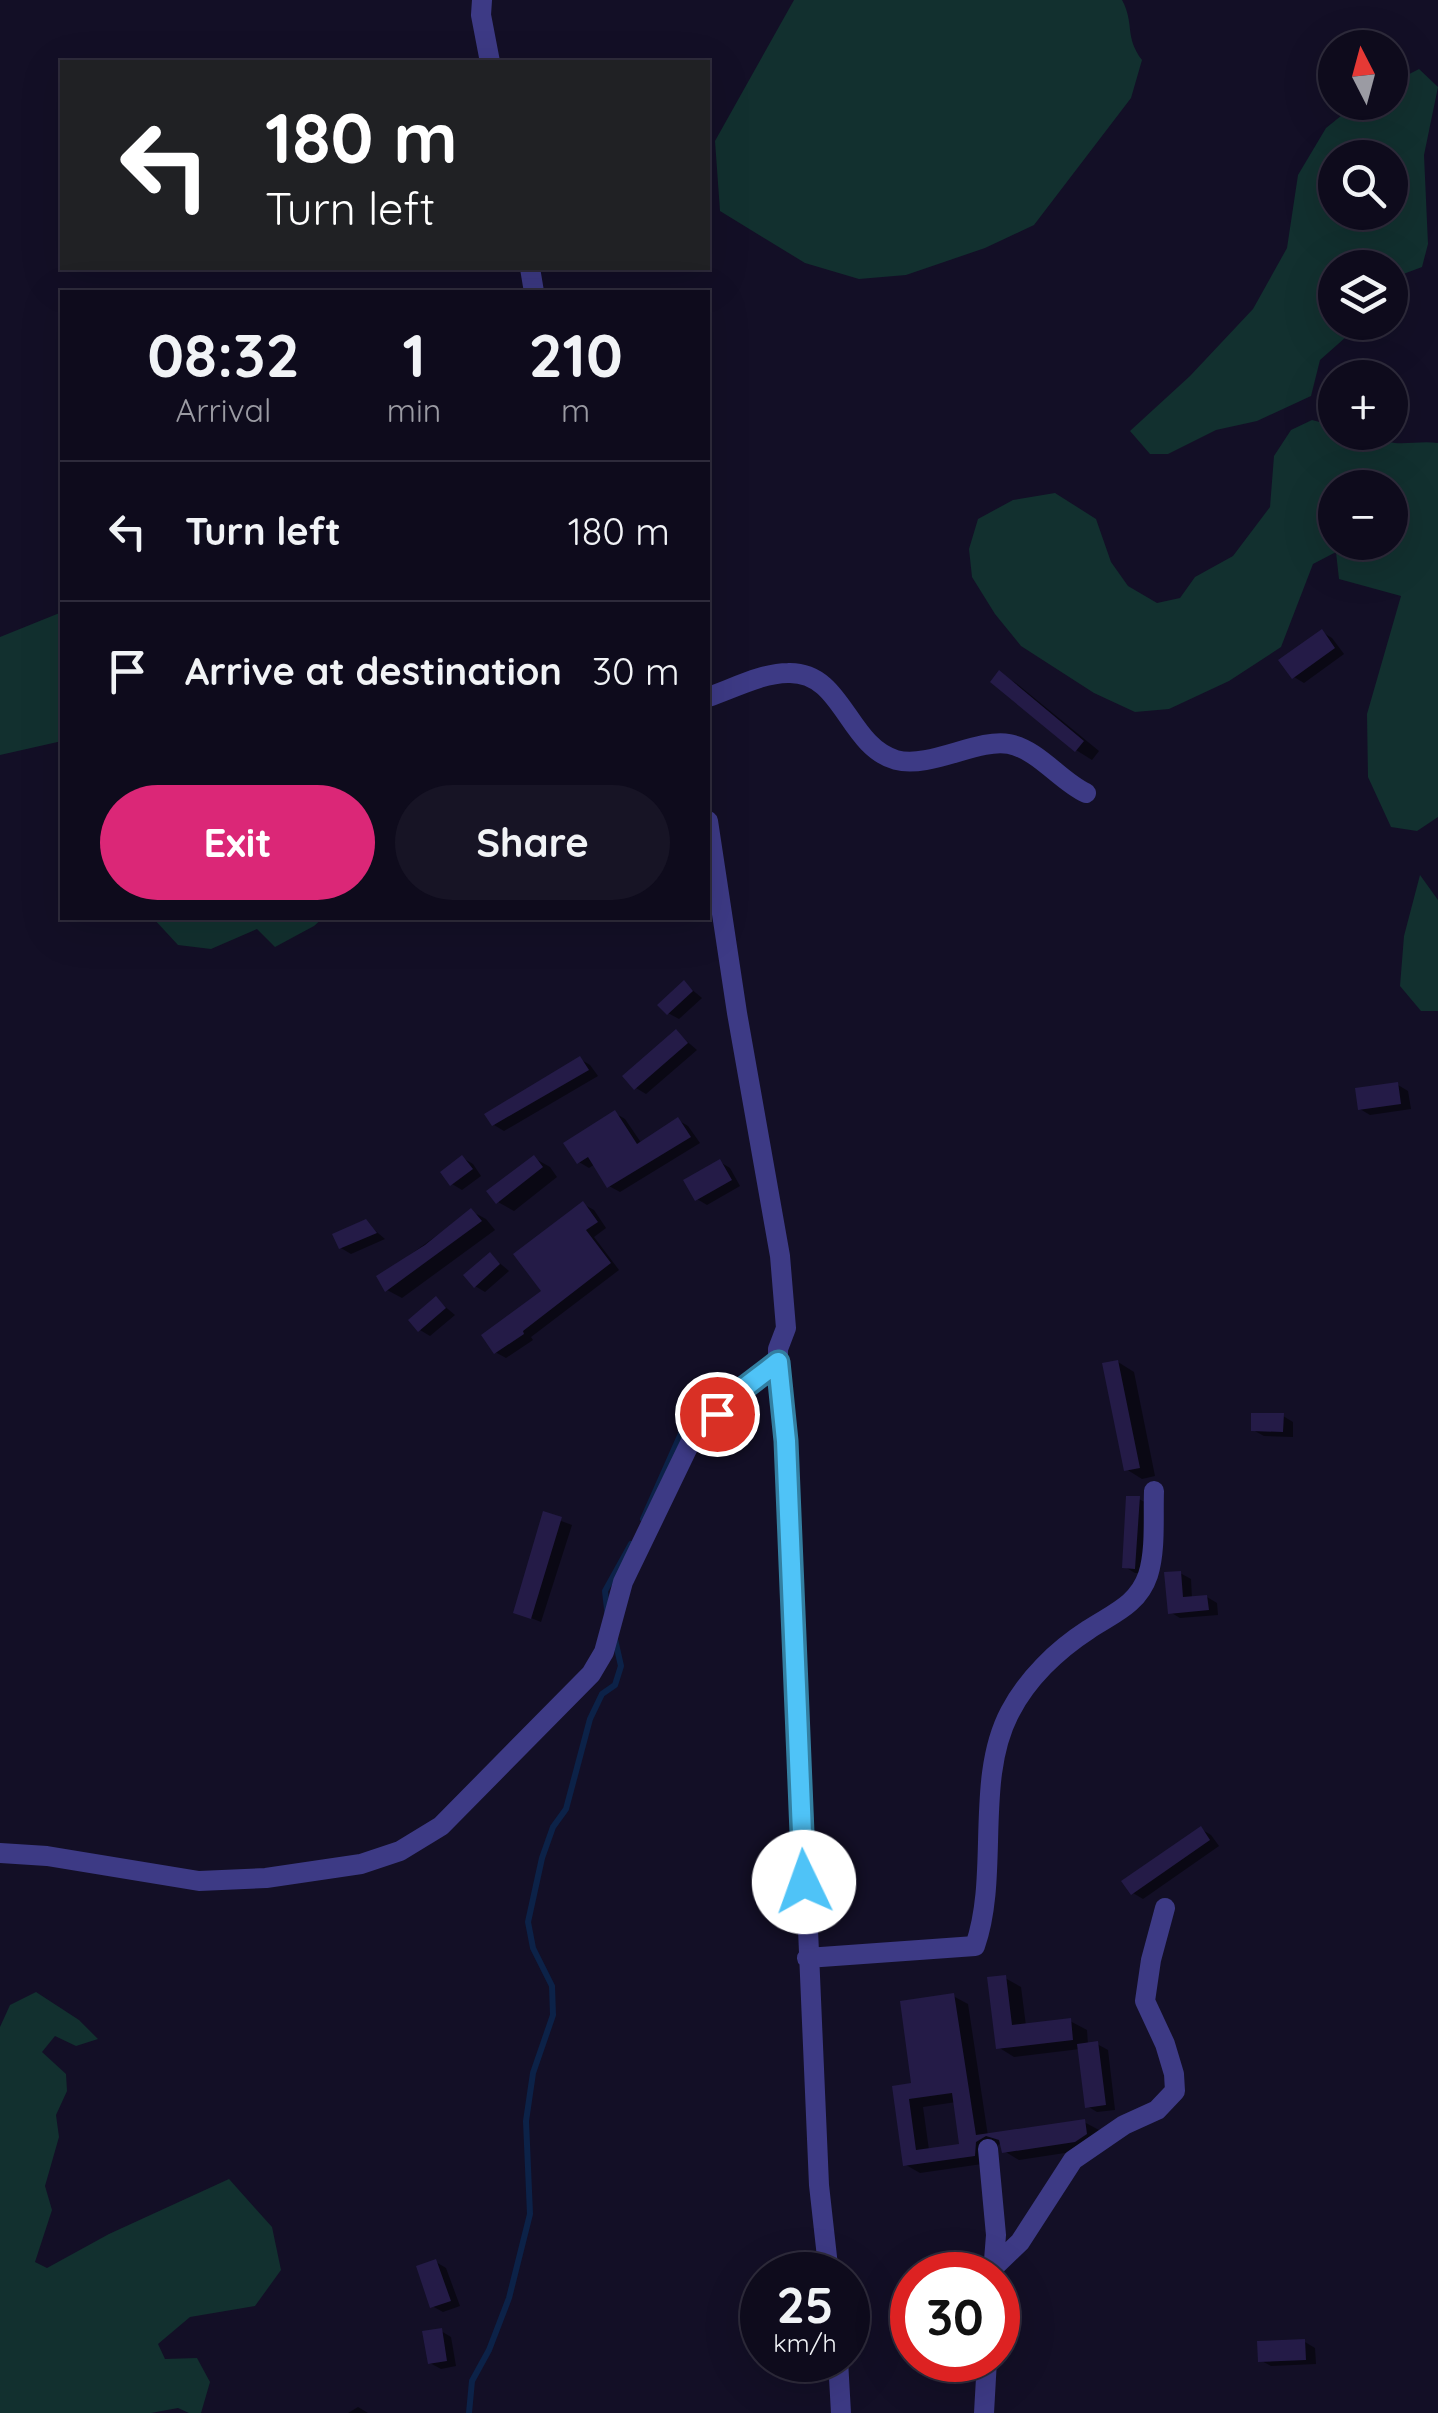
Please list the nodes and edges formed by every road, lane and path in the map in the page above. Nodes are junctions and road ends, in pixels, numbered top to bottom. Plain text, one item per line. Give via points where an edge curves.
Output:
1 (482, 0) edge
2 (490, 60) edge
3 (710, 696) edge
4 (1086, 794) dead end
5 (710, 835) edge
6 (778, 1362) junction
7 (1154, 1491) dead end
8 (0, 1854) edge
9 (1165, 1908) dead end
10 (807, 1958) junction
11 (988, 2149) dead end
12 (826, 2252) edge
13 (995, 2252) edge
14 (1011, 2252) edge
15 (839, 2382) edge
16 (986, 2382) edge
17 (841, 2413) edge
18 (984, 2413) edge

1 - 2 street
3 - 4 street via 774,675 807,675 819,680 875,748 898,760 1008,744
5 - 6 street via 780,1256 786,1328
6 - 8 street via 691,1441 623,1582 604,1652 590,1674 440,1826 400,1851 360,1864 266,1878 198,1881
6 - 10 street
7 - 10 street via 1149,1573 1138,1595 1043,1666 1010,1712 997,1746 975,1946
9 - 14 street via 1145,2000 1165,2044 1175,2091 1157,2110 1073,2160
10 - 12 street
11 - 13 street
15 - 17 street
16 - 18 street

